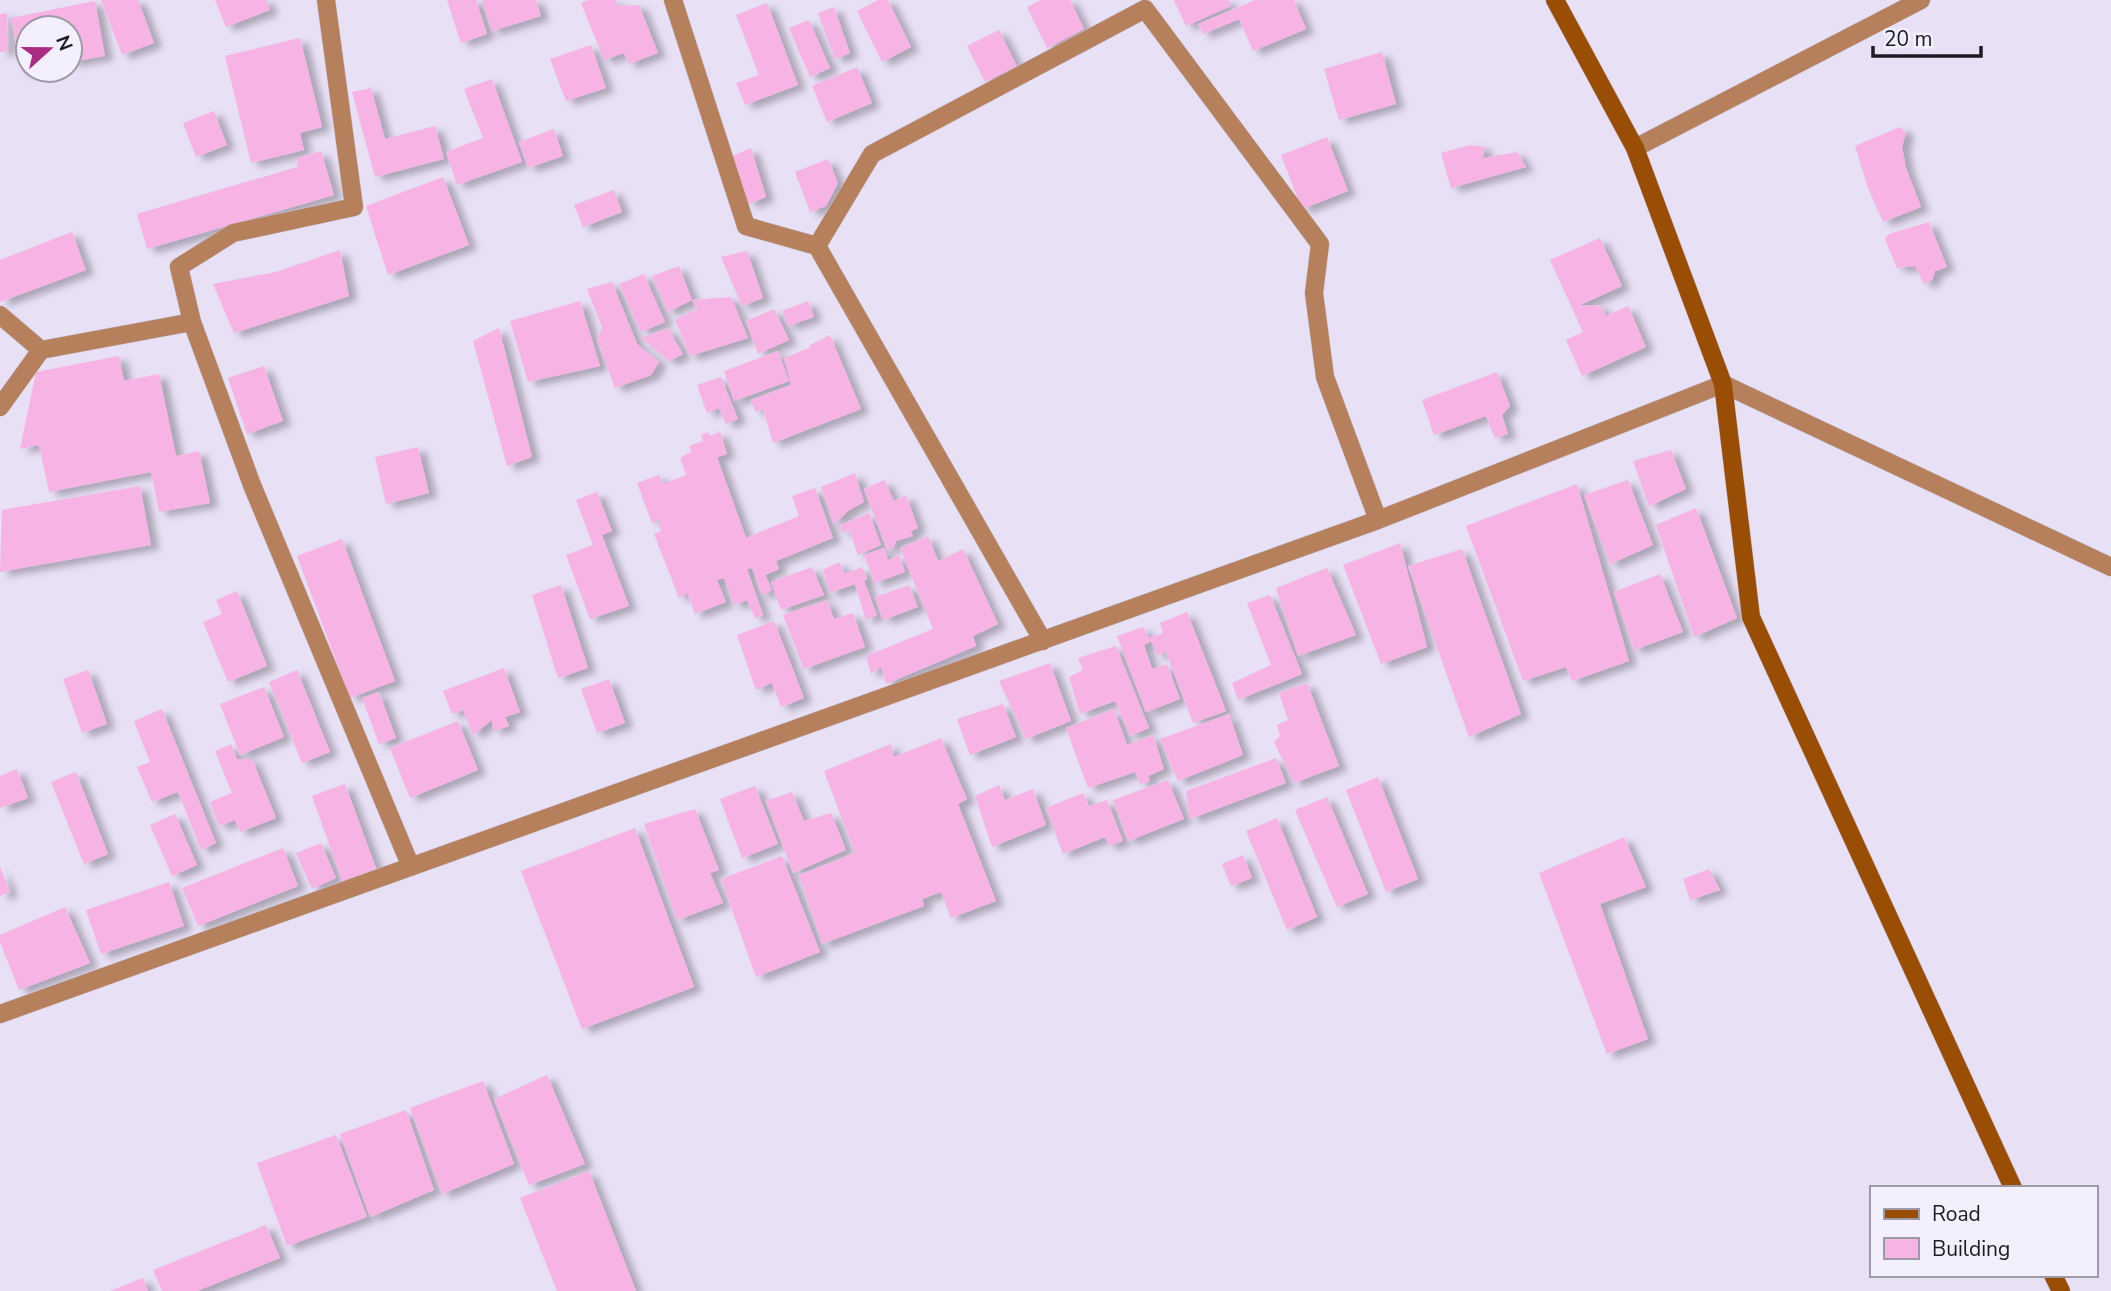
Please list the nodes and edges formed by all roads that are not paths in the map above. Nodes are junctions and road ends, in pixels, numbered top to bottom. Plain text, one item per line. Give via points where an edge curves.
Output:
1 (326, 0) edge
2 (673, 0) edge
3 (1555, 0) edge
4 (1921, 0) edge
5 (1635, 148) junction
6 (817, 246) junction
7 (0, 315) edge
8 (192, 322) junction
9 (41, 351) junction
10 (1723, 384) junction
11 (0, 407) edge
12 (1378, 520) junction
13 (2111, 567) edge
14 (1042, 641) junction
15 (411, 867) junction
16 (0, 1014) edge
17 (2012, 1186) edge

1 - 8 street via 354,207 233,233 179,267
2 - 6 street via 746,226
3 - 5 main road
4 - 5 street
5 - 10 main road
6 - 12 street via 872,154 1145,9 1320,244 1314,293 1325,377
6 - 14 street
7 - 9 street
8 - 9 street
8 - 15 street via 252,485
9 - 11 street
10 - 12 street
10 - 13 street
10 - 17 main road via 1751,617
12 - 14 street
14 - 15 street
15 - 16 street

